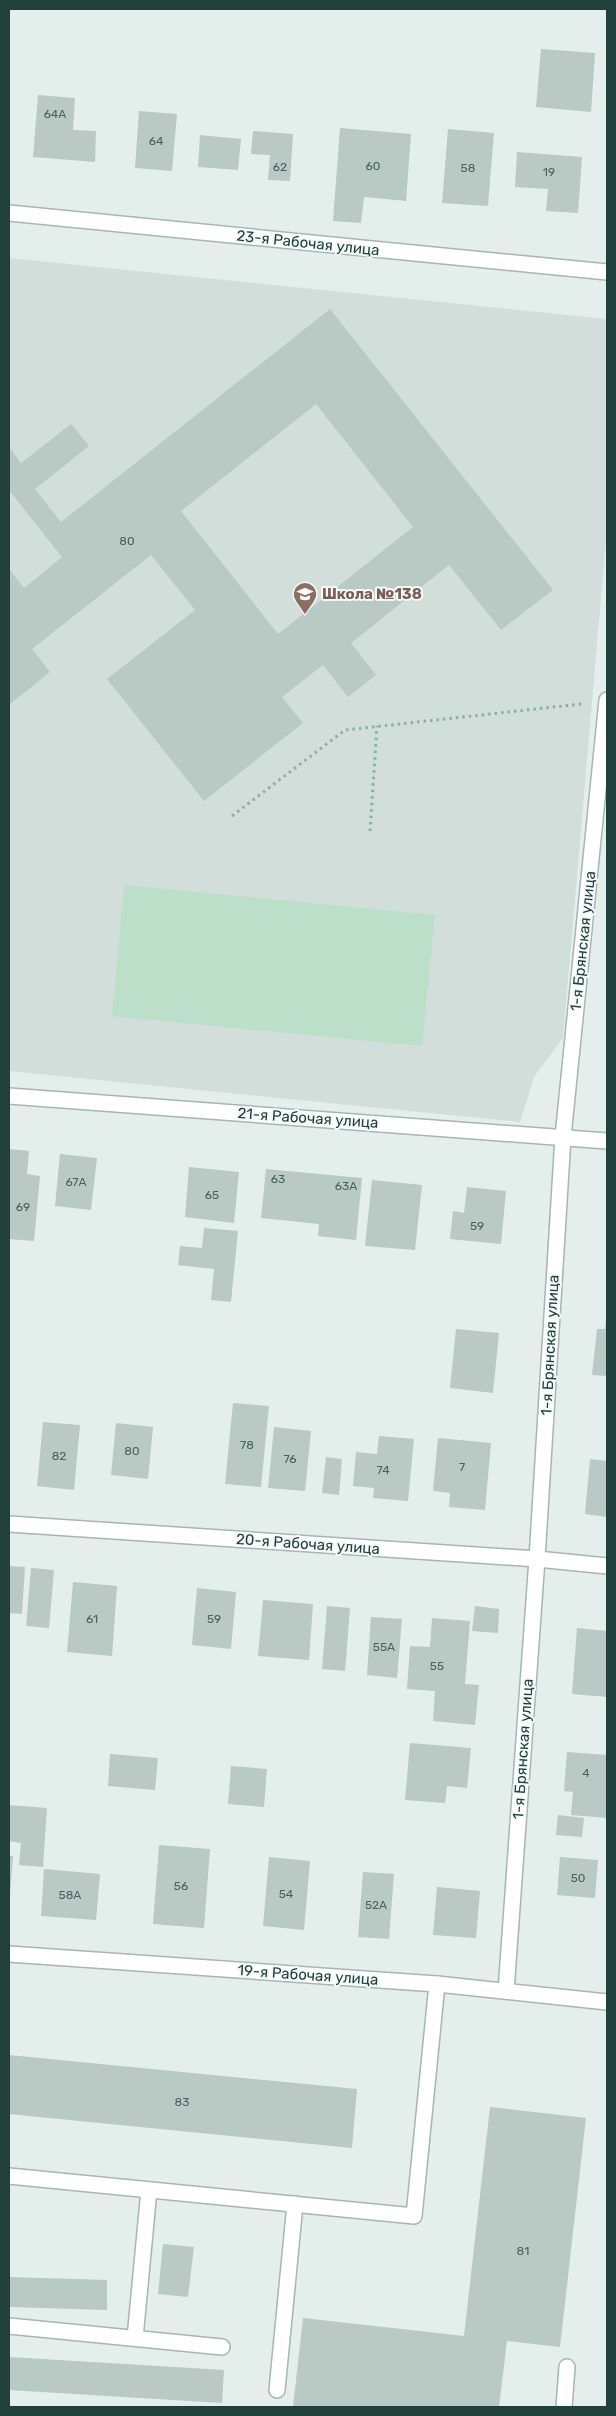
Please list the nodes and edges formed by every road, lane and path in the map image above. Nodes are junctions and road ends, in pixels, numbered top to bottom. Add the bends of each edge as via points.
1 (9, 214) edge
2 (607, 272) edge
3 (607, 700) edge
4 (607, 706) edge
5 (377, 726) junction
6 (232, 816) dead end
7 (370, 831) dead end
8 (9, 1096) edge
9 (563, 1137) junction
10 (607, 1141) edge
11 (9, 1524) edge
12 (537, 1559) junction
13 (607, 1566) edge
14 (9, 1954) edge
15 (437, 1984) junction
16 (506, 1991) junction
17 (607, 2002) edge
18 (9, 2176) edge
19 (149, 2190) junction
20 (295, 2204) junction
21 (9, 2326) edge
22 (135, 2338) junction
23 (222, 2347) dead end
24 (567, 2367) dead end
25 (277, 2390) dead end
26 (564, 2407) edge

1 - 2 street, 23-я Рабочая улица
3 - 4 street, 1-я Брянская улица
4 - 5 path via 593,702
4 - 9 street, 1-я Брянская улица
5 - 6 path via 345,730
5 - 7 path
8 - 9 street, 21-я Рабочая улица
9 - 10 street, 21-я Рабочая улица
9 - 12 street, 1-я Брянская улица
11 - 12 street, 20-я Рабочая улица
12 - 13 street, 20-я Рабочая улица
12 - 16 street, 1-я Брянская улица
14 - 15 street, 19-я Рабочая улица
15 - 16 street, 19-я Рабочая улица
15 - 20 street via 414,2216
16 - 17 street, 19-я Рабочая улица
18 - 19 street
19 - 20 street
19 - 22 street
20 - 25 street
21 - 22 street
22 - 23 street
24 - 26 street

